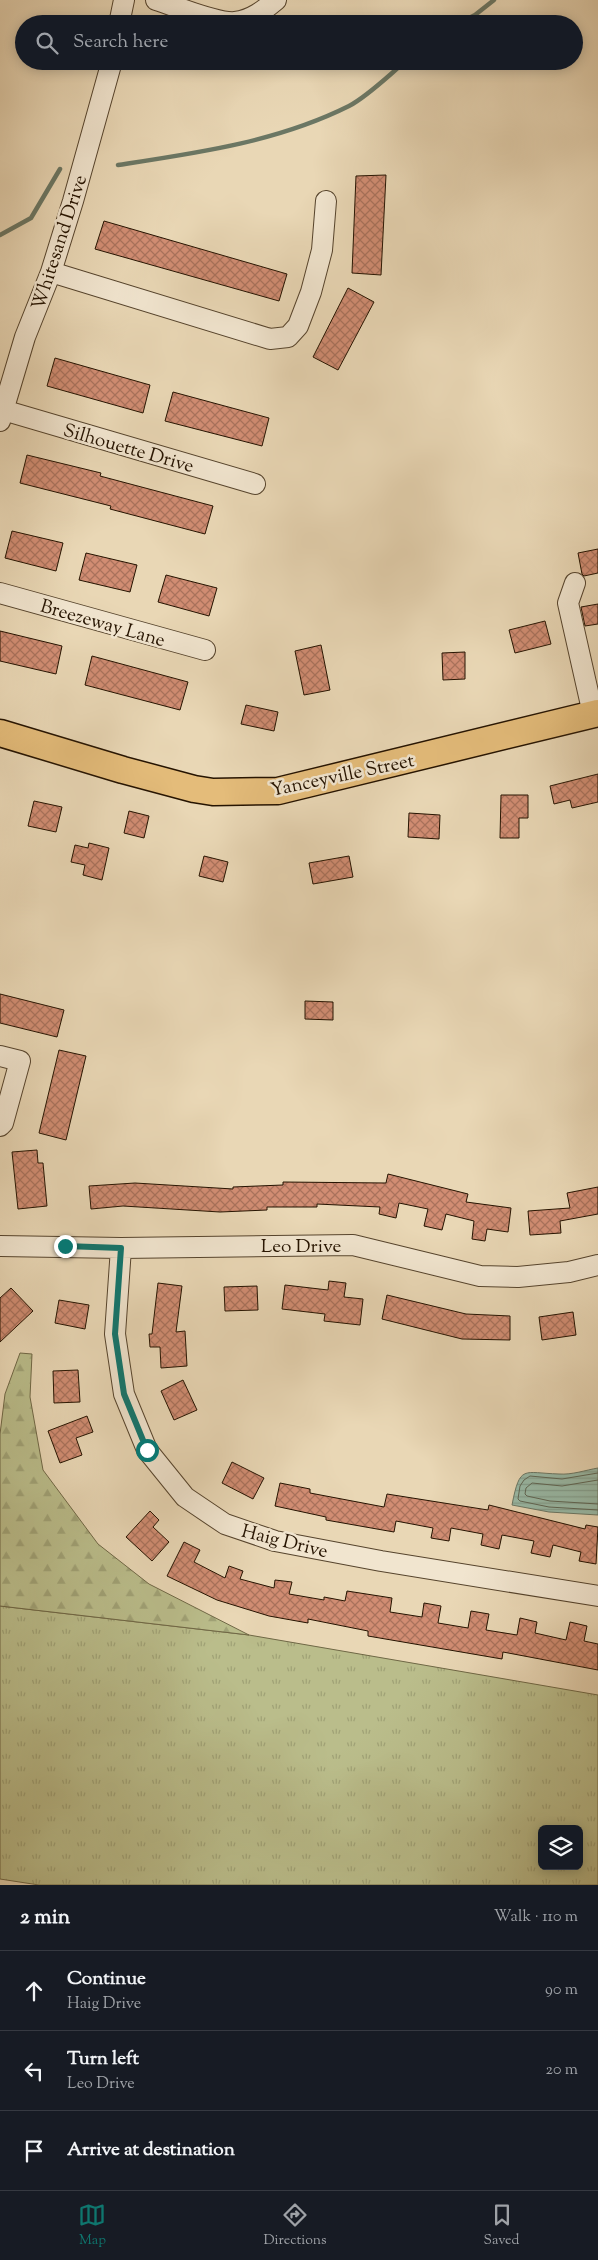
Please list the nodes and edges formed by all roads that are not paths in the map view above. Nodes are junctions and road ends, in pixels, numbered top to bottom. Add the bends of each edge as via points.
1 (124, 0) edge
2 (156, 0) edge
3 (276, 0) edge
4 (121, 15) edge
5 (204, 15) edge
6 (253, 15) edge
7 (109, 70) edge
8 (326, 201) dead end
9 (51, 272) junction
10 (2, 415) edge
11 (254, 484) dead end
12 (575, 583) dead end
13 (0, 593) edge
14 (206, 650) dead end
15 (595, 714) edge
16 (0, 733) edge
17 (0, 1056) edge
18 (0, 1126) edge
19 (0, 1246) edge
20 (121, 1248) junction
21 (598, 1265) edge
22 (598, 1596) edge

1 - 4 street
2 - 5 street
3 - 6 street
7 - 9 street, Whitesand Drive
8 - 9 street via 322,250 311,292 298,326 288,337 270,339
9 - 10 street, Whitesand Drive via 25,337
10 - 11 street, Silhouette Drive
12 - 15 street via 568,603
13 - 14 street, Breezeway Lane
15 - 16 main road, Yanceyville Street via 278,791 213,792 194,789
17 - 18 street via 20,1061
19 - 20 street, Leo Drive
20 - 21 street, Leo Drive via 352,1245 480,1276 518,1277 569,1272
20 - 22 street, Haig Drive via 115,1334 124,1394 147,1450 186,1497 226,1524 275,1541

